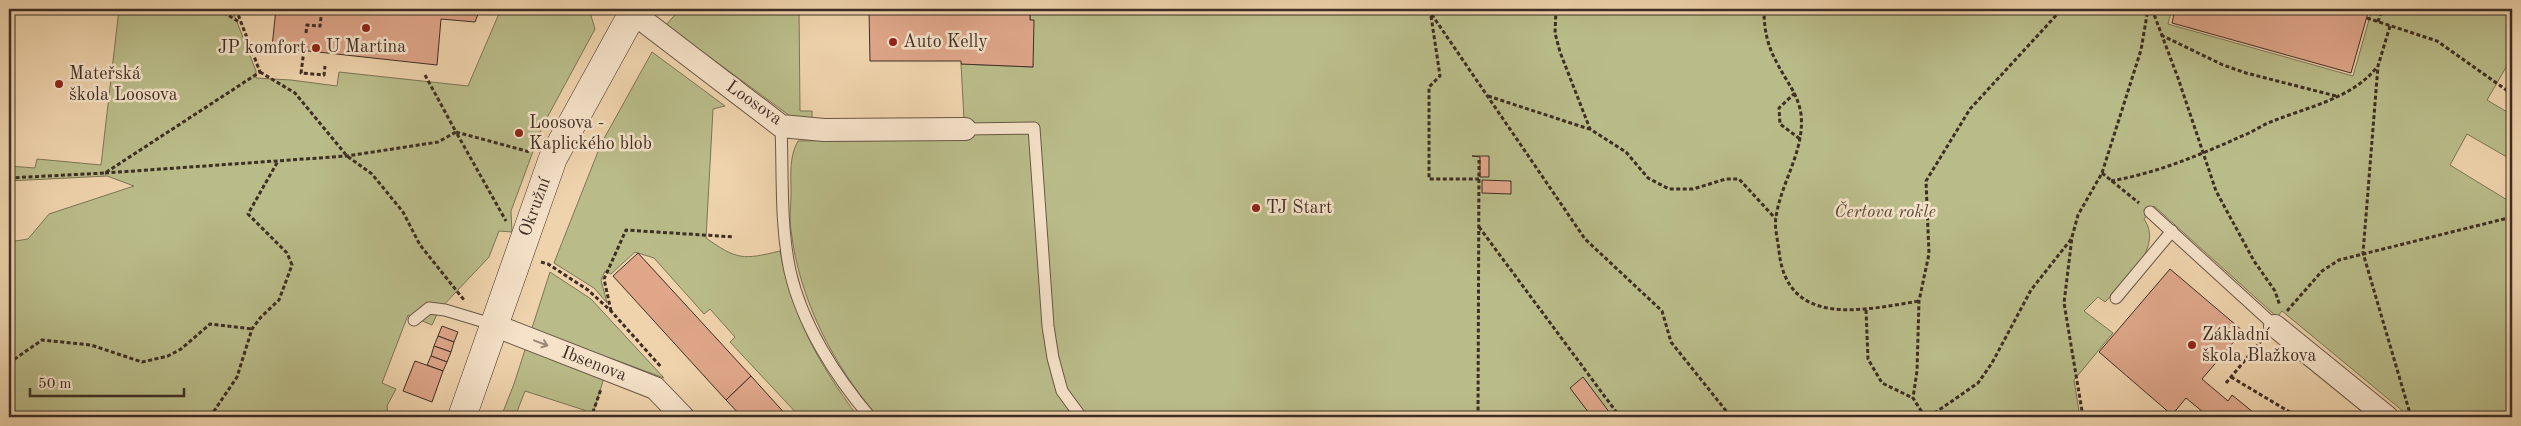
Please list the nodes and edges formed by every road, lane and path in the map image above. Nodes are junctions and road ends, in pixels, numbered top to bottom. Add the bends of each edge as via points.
1 (218, 9) edge
2 (236, 9) edge
3 (322, 9) edge
4 (1428, 9) edge
5 (1556, 9) edge
6 (1764, 9) edge
7 (2062, 9) edge
8 (2150, 9) edge
9 (2382, 9) edge
10 (632, 10) edge
11 (1430, 13) junction
12 (2367, 18) dead end
13 (2378, 22) junction
14 (241, 23) junction
15 (2390, 26) junction
16 (306, 33) dead end
17 (2161, 34) junction
18 (304, 50) dead end
19 (325, 66) dead end
20 (2378, 66) junction
21 (260, 72) junction
22 (425, 74) dead end
23 (1795, 92) junction
24 (2512, 94) edge
25 (1486, 96) junction
26 (2336, 96) junction
27 (781, 126) junction
28 (965, 129) joint
29 (1590, 129) junction
30 (456, 132) junction
31 (1800, 139) junction
32 (535, 153) dead end
33 (2202, 153) junction
34 (347, 156) junction
35 (1479, 160) dead end
36 (278, 161) junction
37 (105, 173) junction
38 (2102, 173) junction
39 (11, 178) edge
40 (1479, 179) junction
41 (2112, 181) junction
42 (2150, 212) joint
43 (2512, 216) edge
44 (1775, 218) junction
45 (508, 224) dead end
46 (1479, 227) junction
47 (2172, 231) junction
48 (734, 237) dead end
49 (2072, 237) junction
50 (9, 251) edge
51 (2363, 253) junction
52 (535, 260) dead end
53 (2116, 298) dead end
54 (1919, 301) junction
55 (1866, 310) junction
56 (611, 311) junction
57 (414, 320) dead end
58 (485, 322) junction
59 (2275, 326) joint
60 (252, 329) junction
61 (2255, 349) dead end
62 (9, 363) edge
63 (664, 369) dead end
64 (2231, 377) junction
65 (2226, 383) dead end
66 (603, 384) dead end
67 (1913, 398) junction
68 (210, 417) edge
69 (462, 417) edge
70 (598, 417) edge
71 (682, 417) edge
72 (870, 417) edge
73 (1081, 417) edge
74 (1478, 417) edge
75 (1620, 417) edge
76 (1731, 417) edge
77 (1925, 417) edge
78 (1929, 417) edge
79 (2083, 417) edge
80 (2298, 417) edge
81 (2387, 417) edge
82 (2411, 417) edge

1 - 14 path
2 - 14 path
3 - 16 path via 320,26 307,25
4 - 11 path
5 - 29 path via 1555,33 1560,52
6 - 23 path via 1764,31 1776,63
7 - 54 path via 1970,109 1926,181 1928,254
8 - 17 path
8 - 38 path via 2141,50
9 - 13 path
10 - 27 street, Loosova
10 - 58 street, Okružní via 553,158 518,255
11 - 25 path
11 - 40 path via 1440,76 1429,87 1429,179
12 - 13 path
13 - 15 path
14 - 21 path
15 - 20 path
15 - 24 path via 2437,41
17 - 26 path via 2238,70
17 - 33 path
18 - 19 path via 301,73 324,75
20 - 26 path via 2363,83
20 - 51 path
21 - 34 path via 295,93
21 - 37 path
22 - 30 path
23 - 31 path via 1800,114
23 - 31 path via 1779,108 1780,124
25 - 29 path
25 - 76 path via 1585,239 1662,311 1670,342
26 - 33 path via 2273,120
27 - 28 street, Loosova via 824,130
27 - 72 lane via 784,230 799,302 814,334
28 - 73 lane via 1034,128 1053,358 1062,391
29 - 44 path via 1626,152 1648,178 1669,189 1693,189 1726,179 1739,179
30 - 32 path
30 - 34 path via 438,142
30 - 45 path
31 - 44 path
33 - 41 path
33 - 51 path via 2216,191 2254,261 2275,291 2283,316 2322,271 2339,260
34 - 36 path
34 - 58 path via 372,174 403,212 420,245
35 - 40 path
36 - 37 path
36 - 60 path via 248,214 288,253 292,265 279,300
37 - 39 path
38 - 41 path
38 - 49 path via 2078,215
39 - 50 path
40 - 46 path
41 - 42 path
42 - 47 lane
43 - 51 path
44 - 55 path via 1780,265 1788,285 1801,299 1823,307
46 - 74 path
46 - 75 path
47 - 53 lane
47 - 59 lane
48 - 56 path via 626,230 604,279
49 - 78 path via 2031,290 1978,383
49 - 79 path via 2064,303
51 - 82 path
52 - 56 path via 548,264 588,290
54 - 55 path
54 - 67 path
55 - 67 path via 1868,359 1882,383
56 - 63 path
57 - 58 lane via 429,308
58 - 69 street, Okružní
58 -> 71 street, Ibsenova via 655,388
59 - 81 street
60 - 62 path via 210,324 168,356 142,362 91,345 42,340
60 - 68 path via 237,377
61 - 64 path
64 - 65 path
64 - 80 path
66 - 70 path via 593,412
67 - 77 path

